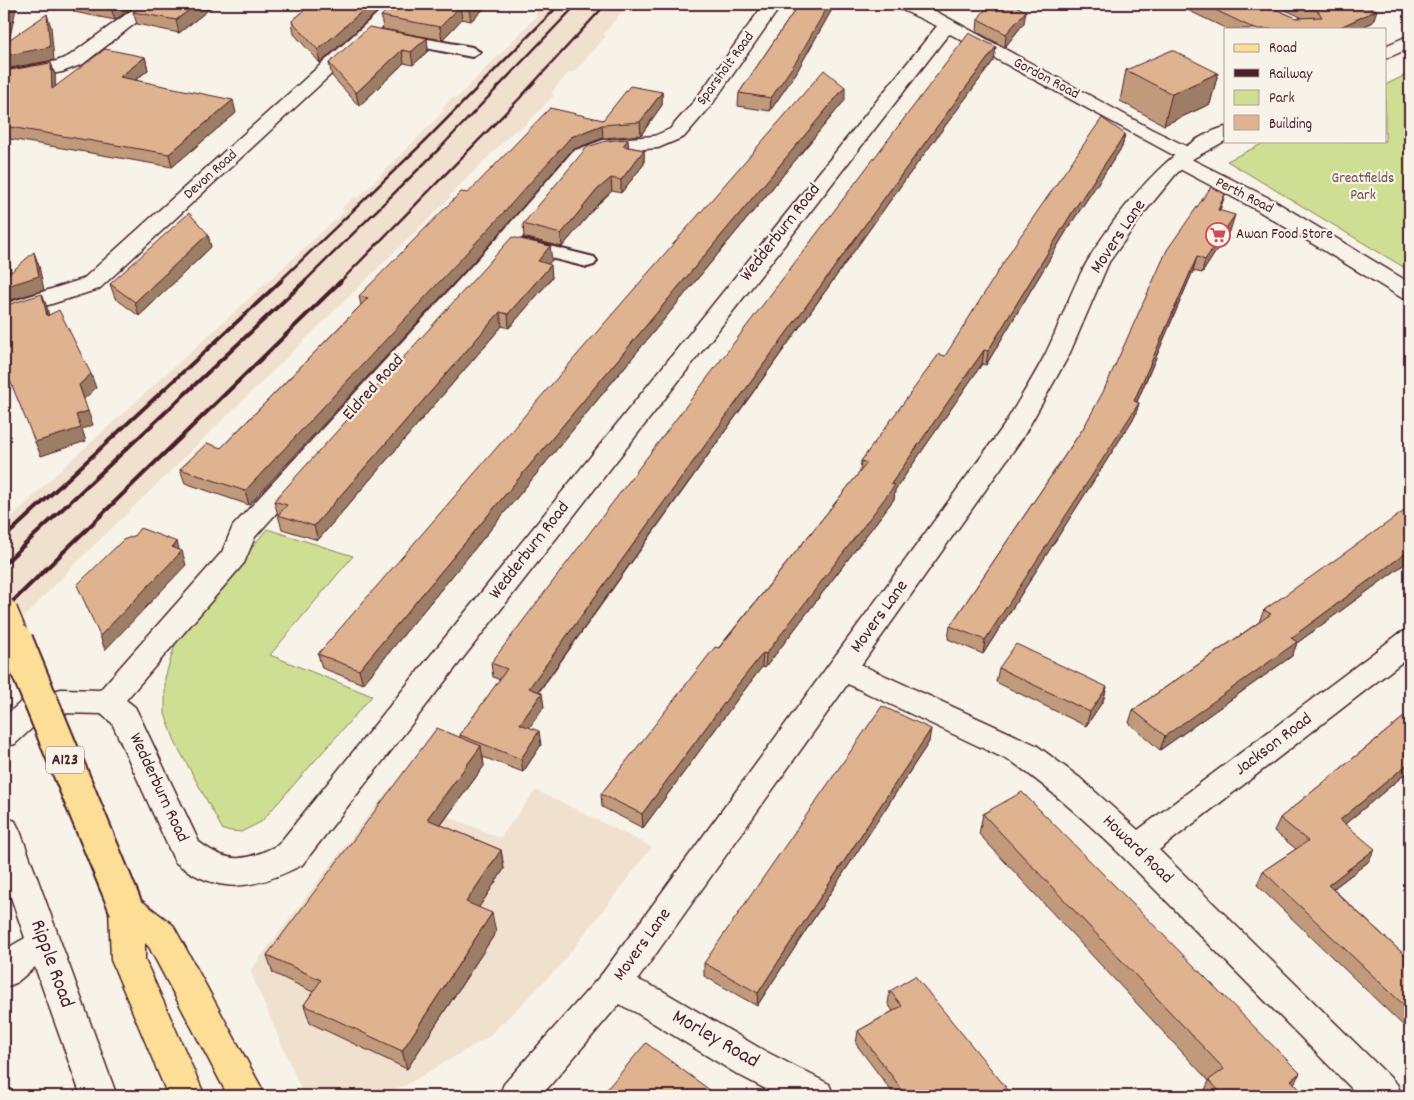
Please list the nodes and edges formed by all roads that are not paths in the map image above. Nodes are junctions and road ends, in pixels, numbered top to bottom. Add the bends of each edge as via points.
1 (151, 4) edge
2 (398, 4) edge
3 (773, 4) edge
4 (904, 4) edge
5 (950, 27) junction
6 (367, 32) junction
7 (1410, 41) edge
8 (472, 52) dead end
9 (1386, 53) edge
10 (4, 77) edge
11 (677, 133) joint
12 (1224, 133) edge
13 (1183, 158) junction
14 (507, 241) junction
15 (587, 261) dead end
16 (1410, 293) edge
17 (4, 312) edge
18 (4, 611) edge
19 (1410, 641) edge
20 (843, 669) junction
21 (107, 702) junction
22 (4, 735) edge
23 (4, 831) edge
24 (1137, 850) junction
25 (126, 908) junction
26 (44, 946) junction
27 (4, 972) edge
28 (614, 985) junction
29 (805, 1094) edge
30 (98, 1096) edge
31 (186, 1096) edge
32 (248, 1096) edge
33 (517, 1096) edge
34 (1384, 1096) edge

1 - 10 street via 76,60 62,66
2 - 6 street, Devon Road
3 - 11 street, Sparsholt Road via 703,103
4 - 5 street, Gordon Road
5 - 13 street, Gordon Road via 1144,132
5 - 21 street, Wedderburn Road via 933,40 290,855 262,869 223,873 201,864 188,852 124,715
6 - 8 lane
6 - 17 street, Devon Road via 91,284
7 - 9 street
11 - 14 street, Eldred Road via 658,142 603,146 580,155
12 - 13 street, Movers Lane
13 - 16 street, Perth Road
13 - 20 street, Movers Lane via 1136,208 1098,262 1058,355 1014,431
14 - 15 lane
14 - 21 street, Eldred Road via 243,533 234,556
18 - 25 main road, A123, bridge
19 - 24 street, Jackson Road
20 - 24 street, Howard Road via 1025,754 1058,778
20 - 28 street, Movers Lane
21 - 22 street via 61,701 34,708
23 - 26 street, Ripple Road
24 - 34 street, Howard Road
25 - 31 main road, A123 via 128,960
25 - 32 main road, A123 via 161,936
26 - 27 street via 21,957
26 - 30 street, Ripple Road
28 - 29 street, Morley Road via 648,1001
28 - 33 street, Movers Lane

